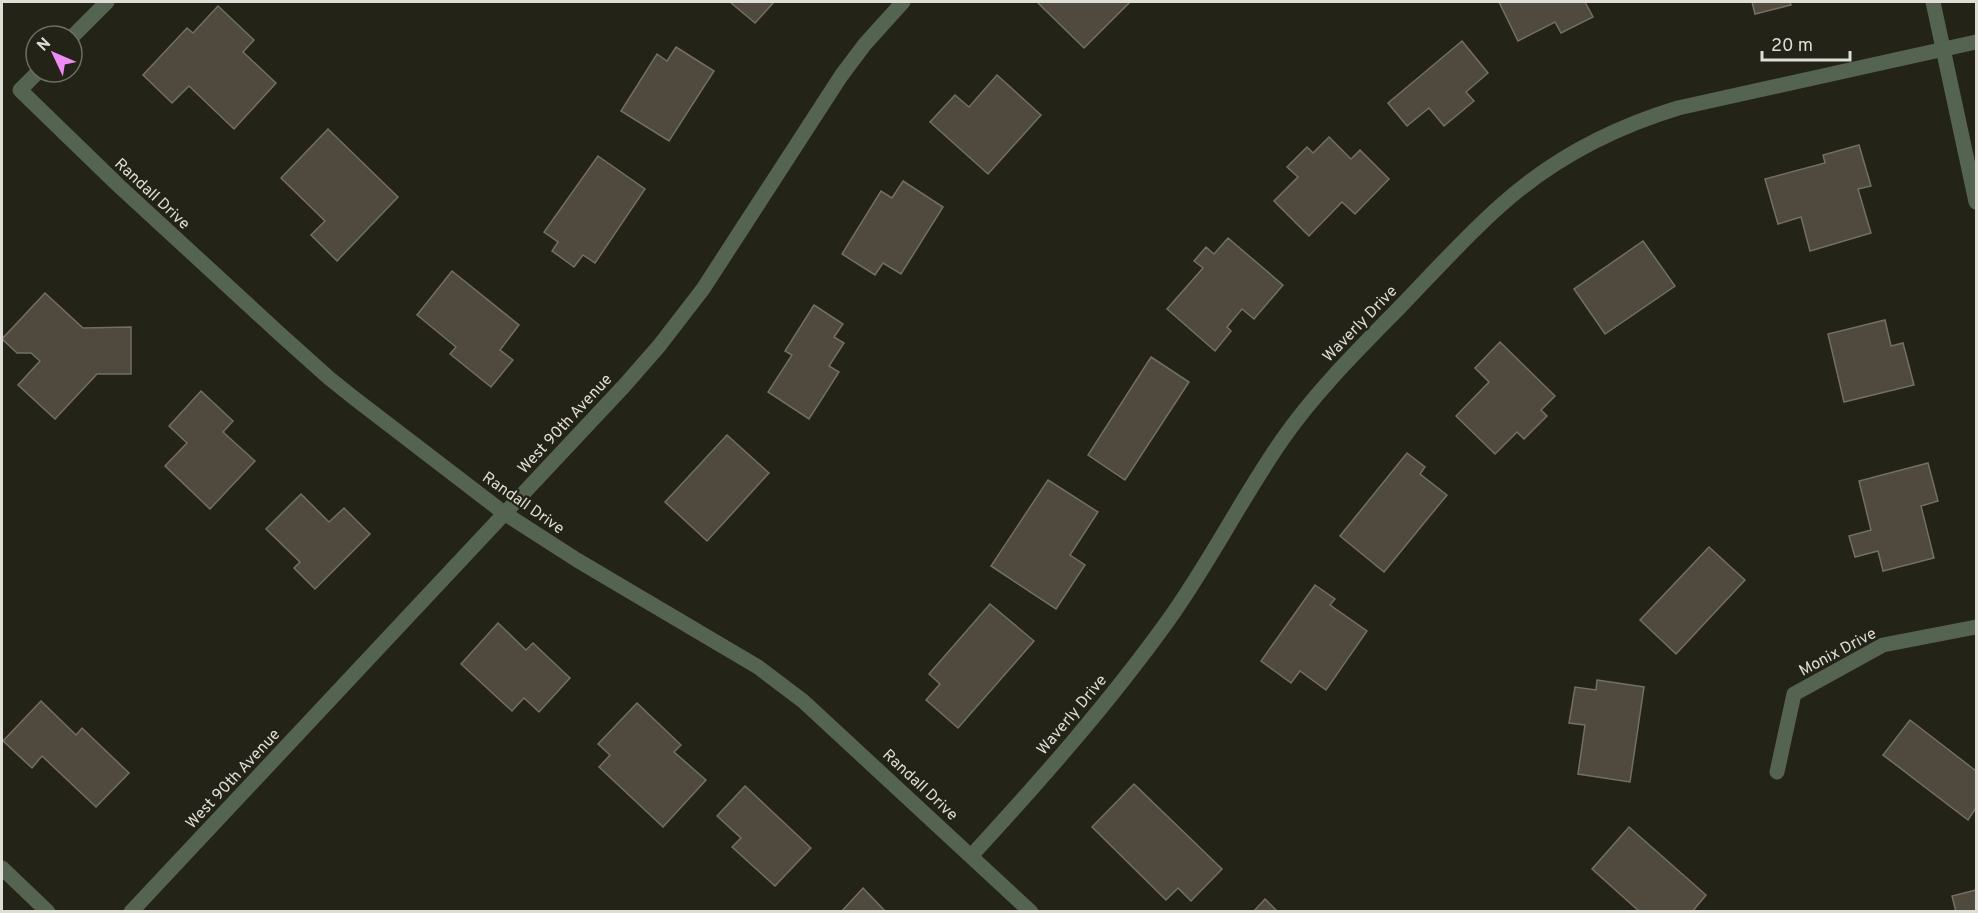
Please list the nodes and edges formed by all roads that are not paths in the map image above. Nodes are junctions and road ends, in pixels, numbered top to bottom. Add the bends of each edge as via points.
1 (107, 2) edge
2 (903, 2) edge
3 (1933, 2) edge
4 (84, 25) edge
5 (1977, 42) edge
6 (1943, 49) junction
7 (26, 84) edge
8 (1977, 202) edge
9 (504, 513) junction
10 (1977, 627) edge
11 (1777, 772) dead end
12 (972, 855) junction
13 (2, 868) edge
14 (48, 912) edge
15 (131, 912) edge
16 (1031, 912) edge

1 - 4 street
2 - 9 street, West 90th Avenue via 841,76 727,255 659,346
3 - 6 street
5 - 6 street, Waverly Drive
6 - 8 street
6 - 12 street, Waverly Drive via 1649,117 1565,157 1500,205 1303,411 1166,624 1111,695
7 - 9 street, Randall Drive via 20,90 329,378
9 - 12 street, Randall Drive via 781,683
9 - 15 street, West 90th Avenue
10 - 11 street, Monix Drive via 1883,645 1794,694
12 - 16 street, Randall Drive
13 - 14 street

